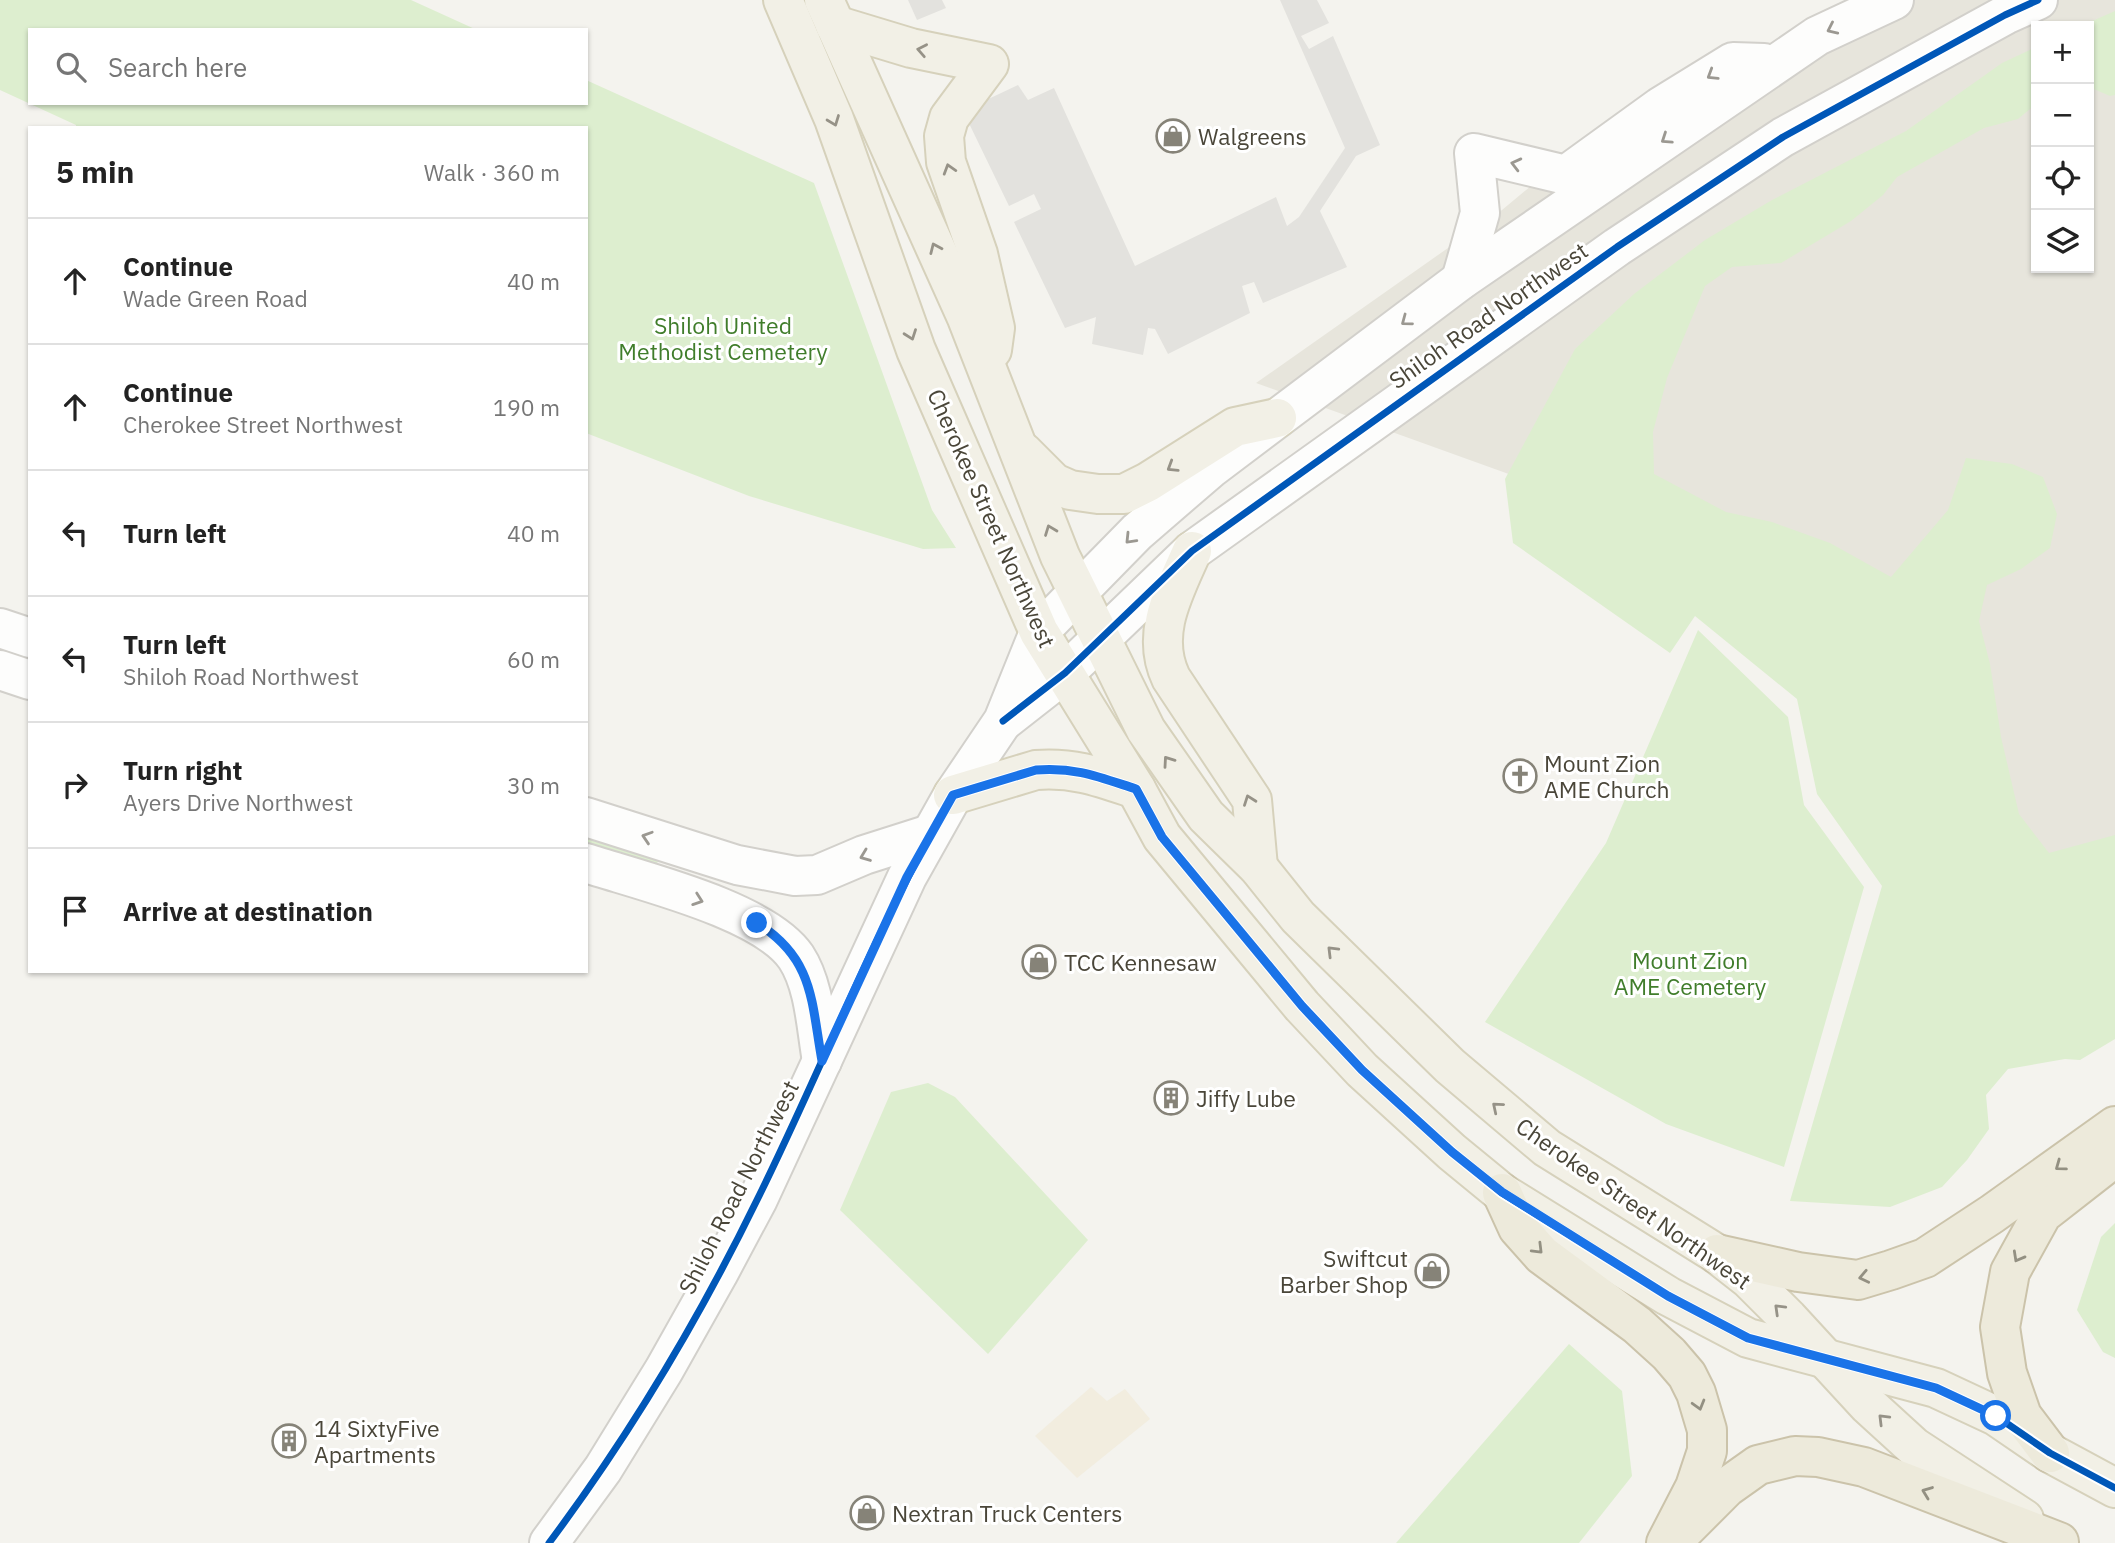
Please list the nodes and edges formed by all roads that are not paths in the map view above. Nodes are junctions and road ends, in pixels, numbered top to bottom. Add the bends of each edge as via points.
1 (773, 0) edge
2 (783, 0) edge
3 (1894, 0) edge
4 (2038, 0) edge
5 (829, 8) edge
6 (808, 58) junction
7 (1776, 63) junction
8 (1461, 280) junction
9 (989, 377) junction
10 (1277, 418) junction
11 (1018, 446) junction
12 (1192, 551) junction
13 (1078, 593) junction
14 (0, 628) edge
15 (1039, 632) junction
16 (28, 637) edge
17 (1100, 639) junction
18 (0, 670) edge
19 (1065, 673) junction
20 (28, 679) edge
21 (1003, 721) junction
22 (1136, 789) junction
23 (953, 795) junction
24 (588, 818) edge
25 (930, 834) junction
26 (588, 864) edge
27 (1258, 867) junction
28 (822, 1061) junction
29 (2115, 1126) edge
30 (2115, 1157) edge
31 (1502, 1192) junction
32 (1717, 1254) junction
33 (1826, 1359) junction
34 (2050, 1453) junction
35 (2108, 1484) edge
36 (549, 1543) edge
37 (1668, 1543) edge
38 (2060, 1543) edge

1 - 6 main road
2 - 6 main road, Cherokee Street Northwest
3 -> 7 street, Shiloh Road Northwest via 1817,36
4 - 12 street, Shiloh Road Northwest via 1772,145 1606,255
9 -> 5 main road, Cherokee Street Northwest
9 -> 5 main road via 995,328 978,254 946,162 944,136 949,118 989,64 911,48
6 -> 15 main road, Cherokee Street Northwest via 916,350
7 -> 8 street, Shiloh Road Northwest
7 -> 8 street via 1733,62 1660,107 1566,175 1474,153 1480,213
8 -> 10 street, Shiloh Road Northwest
9 - 11 main road, Cherokee Street Northwest
10 -> 11 main road via 1235,427 1124,494 1087,494 1054,483
10 -> 13 street, Shiloh Road Northwest via 1137,532
13 -> 11 main road, Cherokee Street Northwest
12 - 17 street, Shiloh Road Northwest
27 -> 12 main road via 1252,800 1164,663 1168,607
13 - 15 street, Shiloh Road Northwest
13 - 17 main road, Cherokee Street Northwest
14 - 16 street
15 - 19 main road, Cherokee Street Northwest
15 - 21 street, Shiloh Road Northwest
17 - 19 street, Shiloh Road Northwest
27 -> 17 main road, Cherokee Street Northwest via 1206,816 1146,730
18 - 20 street
19 - 21 street, Shiloh Road Northwest
19 - 22 main road, Cherokee Street Northwest
21 - 23 street, Shiloh Road Northwest
22 - 23 main road via 1083,771 1050,769
22 - 31 main road, Cherokee Street Northwest via 1162,837 1302,1006 1362,1070
23 - 25 street, Shiloh Road Northwest
25 -> 24 street via 817,876 795,876 737,865
25 - 28 street, Shiloh Road Northwest via 888,914
26 -> 28 street via 731,911 778,937 805,976
32 -> 27 main road, Cherokee Street Northwest via 1558,1155 1500,1110 1395,1015 1298,917
28 - 36 street, Shiloh Road Northwest via 753,1208 684,1334 603,1469
29 -> 32 highway via 1925,1258 1880,1274 1858,1280 1829,1278
30 -> 34 highway via 2042,1214 2010,1272 2000,1327 2007,1373 2022,1416
31 - 33 main road, Cherokee Street Northwest via 1668,1296 1748,1338
31 -> 37 highway via 1518,1228 1542,1255 1637,1325 1669,1354 1696,1393 1707,1430 1707,1451
33 -> 32 main road, Cherokee Street Northwest via 1749,1279
33 - 34 main road via 1936,1388 1996,1416
38 -> 33 main road via 1914,1447
34 - 35 main road
38 -> 37 highway via 1864,1467 1795,1456 1758,1465 1727,1487

